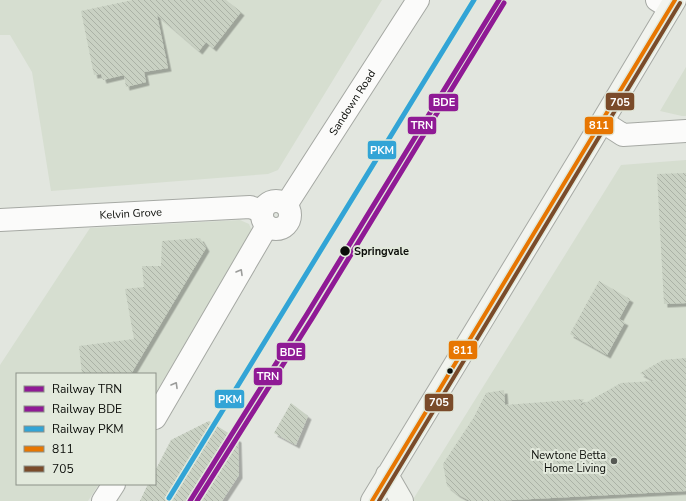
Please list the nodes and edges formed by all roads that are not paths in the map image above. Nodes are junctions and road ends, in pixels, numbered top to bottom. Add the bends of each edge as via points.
1 (418, 0) edge
2 (668, 3) edge
3 (603, 122) junction
4 (686, 132) edge
5 (264, 219) junction
6 (0, 220) edge
7 (156, 416) edge
8 (388, 475) junction
9 (113, 485) edge
10 (104, 501) edge
11 (372, 501) edge
12 (402, 501) edge

1 - 5 street, Sandown Road via 286,205 272,200 264,206
2 - 3 main road
3 - 4 street via 623,135
3 - 8 main road
5 - 6 street, Kelvin Grove via 250,207
7 -> 5 street
8 - 11 main road
8 - 12 main road
9 - 10 street

